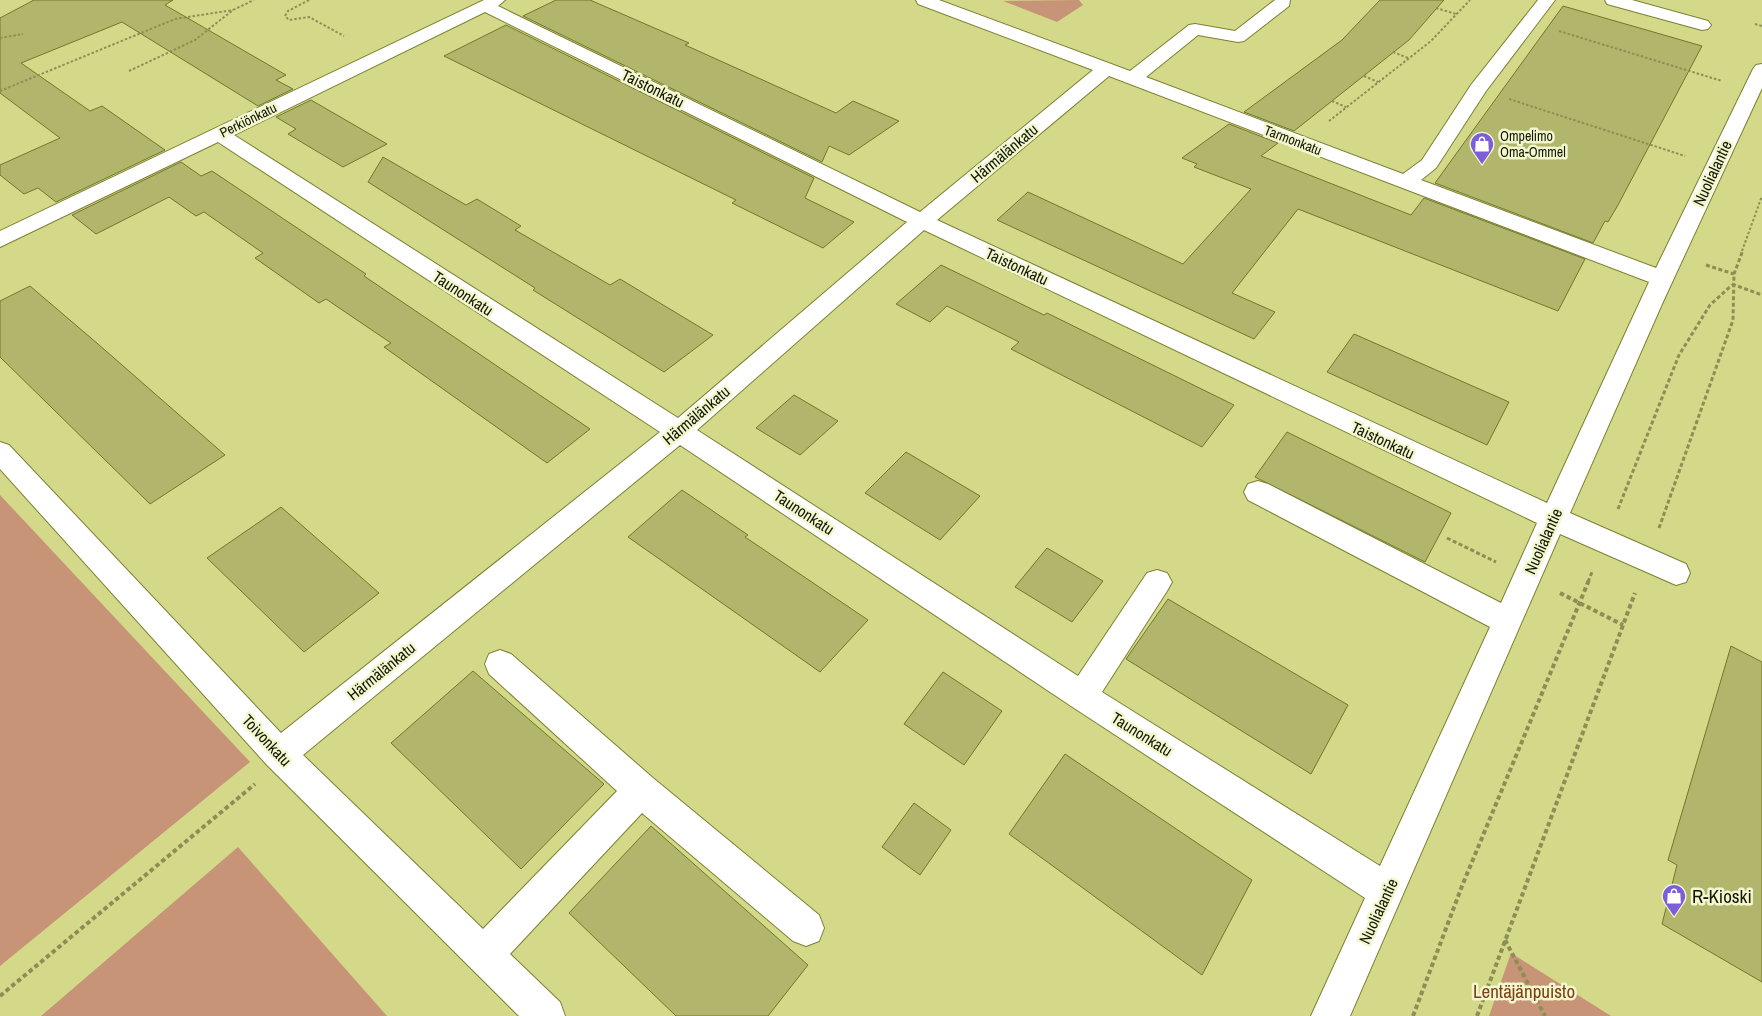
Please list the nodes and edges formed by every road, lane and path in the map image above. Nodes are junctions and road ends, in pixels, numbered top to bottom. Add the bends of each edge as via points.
1 (254, 0) edge
2 (308, 0) edge
3 (924, 0) edge
4 (1470, 0) edge
5 (1547, 0) edge
6 (1613, 0) edge
7 (1282, 2) dead end
8 (491, 3) edge
9 (1436, 8) dead end
10 (233, 10) junction
11 (1456, 14) junction
12 (1529, 22) junction
13 (1755, 24) dead end
14 (1702, 25) dead end
15 (1762, 26) edge
16 (23, 34) dead end
17 (344, 36) dead end
18 (0, 38) edge
19 (1393, 52) dead end
20 (1409, 58) junction
21 (1106, 69) junction
22 (1762, 69) edge
23 (129, 71) dead end
24 (1364, 76) dead end
25 (1132, 79) junction
26 (1379, 82) junction
27 (1725, 82) dead end
28 (1478, 89) junction
29 (0, 91) edge
30 (1332, 101) dead end
31 (1346, 107) junction
32 (219, 134) junction
33 (1301, 143) junction
34 (1685, 156) dead end
35 (1404, 182) junction
36 (1762, 196) edge
37 (922, 221) junction
38 (0, 240) edge
39 (1663, 279) junction
40 (1732, 284) junction
41 (1762, 295) edge
42 (679, 431) junction
43 (0, 452) edge
44 (1258, 492) dead end
45 (1553, 519) junction
46 (1605, 542) junction
47 (1648, 560) junction
48 (1676, 573) dead end
49 (1156, 582) dead end
50 (1507, 620) junction
51 (500, 664) dead end
52 (1082, 696) junction
53 (279, 754) junction
54 (641, 790) junction
55 (1387, 892) junction
56 (806, 928) dead end
57 (1505, 940) junction
58 (484, 955) junction
59 (0, 996) edge
60 (546, 1016) edge
61 (1330, 1016) edge
62 (1413, 1016) edge
63 (1477, 1016) edge
64 (1545, 1016) edge

1 - 10 path
2 - 17 path via 288,11 285,16 288,20 309,17
3 - 21 street, Tarmonkatu
4 - 11 path
5 - 12 street
6 - 14 street
7 - 25 street via 1238,37 1195,29
8 - 32 street, Perkiönkatu
8 - 37 street, Taistonkatu
9 - 11 path
10 - 23 path via 195,40
10 - 29 path via 175,20
11 - 20 path via 1431,41
12 - 27 path
12 - 28 street
13 - 15 path
16 - 18 path
19 - 20 path
20 - 26 path
21 - 25 street, Tarmonkatu
21 - 37 street, Härmälänkatu
22 - 39 street, Nuolialantie
24 - 26 path
25 - 33 street, Tarmonkatu
26 - 31 path
28 - 34 path
28 - 35 street via 1429,164
30 - 31 path
31 - 33 path
32 - 38 street, Perkiönkatu
32 - 42 street, Taunonkatu
33 - 35 street, Tarmonkatu
35 - 39 street, Tarmonkatu
36 - 40 path
37 - 42 street, Härmälänkatu
37 - 45 street, Taistonkatu
39 - 45 street, Nuolialantie
40 - 41 path
40 - 46 path via 1710,305 1679,355
40 - 47 path via 1733,320
42 - 52 street, Taunonkatu
42 - 53 street, Härmälänkatu
43 - 53 street, Toivonkatu
44 - 50 street
45 - 46 street, Taistonkatu
45 - 50 street, Nuolialantie
46 - 47 street, Taistonkatu
46 - 62 path via 1462,886
47 - 48 street, Taistonkatu
47 - 57 path
49 - 52 street
50 - 55 street, Nuolialantie
51 - 54 street
52 - 55 street, Taunonkatu
53 - 58 street, Toivonkatu
53 - 59 path via 253,786
54 - 56 street
54 - 58 street
55 - 61 street, Nuolialantie
57 - 63 path
57 - 64 path
58 - 60 street, Toivonkatu

